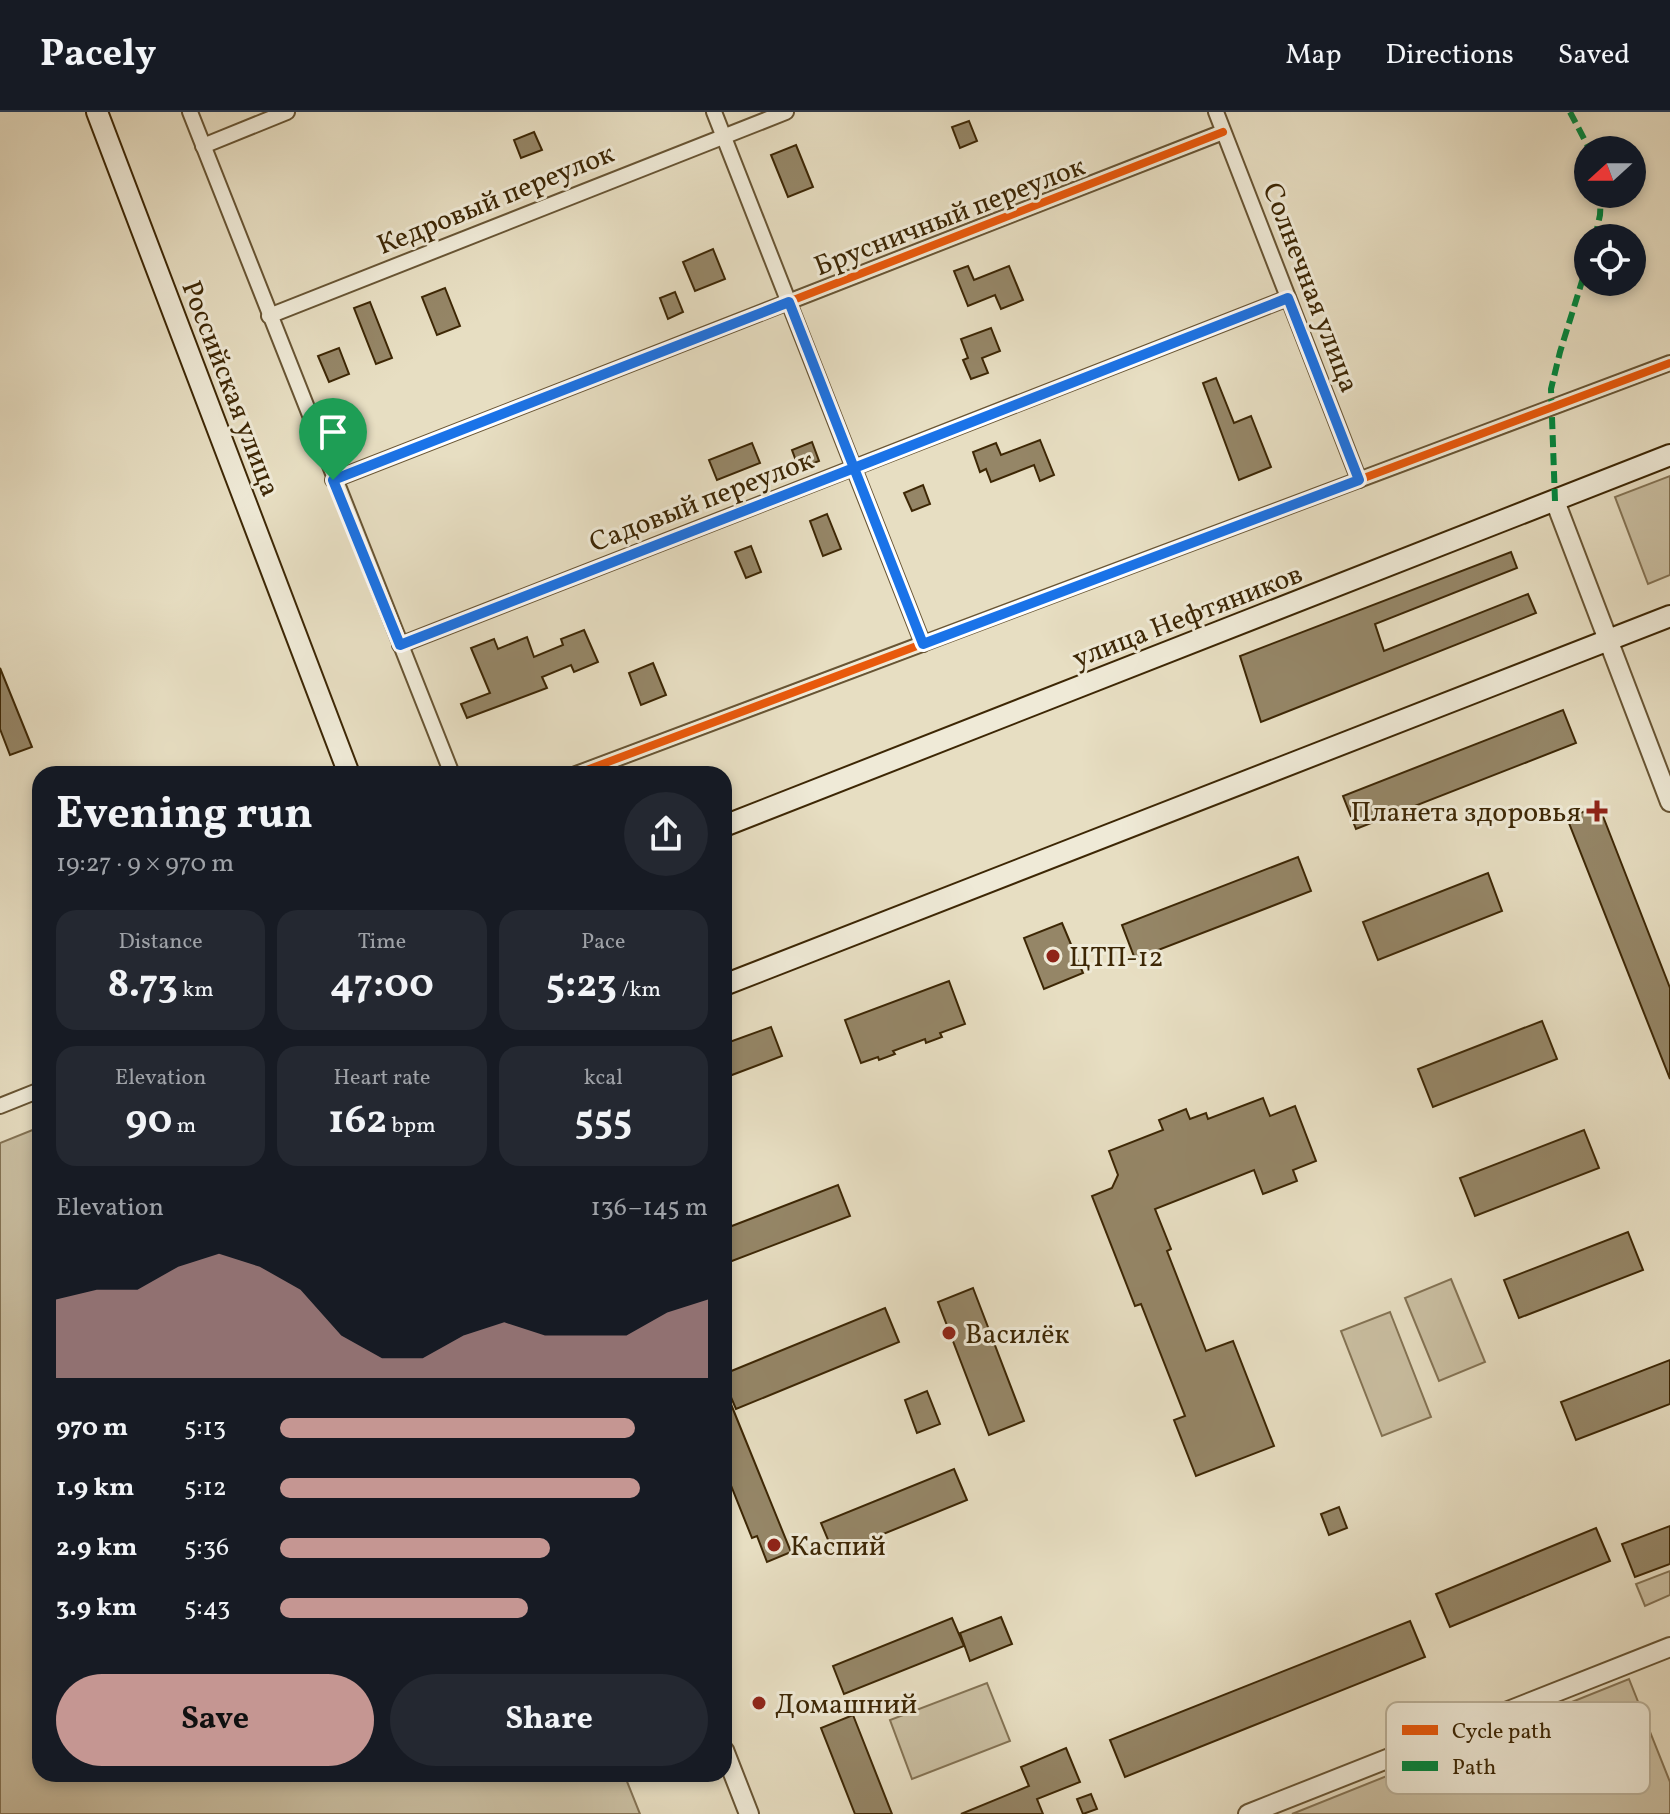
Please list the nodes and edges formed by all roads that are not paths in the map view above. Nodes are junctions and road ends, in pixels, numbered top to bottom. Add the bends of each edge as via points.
1 (97, 112) edge
2 (190, 112) edge
3 (287, 112) edge
4 (714, 112) edge
5 (786, 112) edge
6 (1216, 112) edge
7 (1223, 132) junction
8 (723, 136) junction
9 (203, 146) junction
10 (1288, 298) junction
11 (789, 302) junction
12 (269, 316) junction
13 (1670, 363) edge
14 (1670, 455) edge
15 (854, 468) junction
16 (333, 480) junction
17 (1359, 480) junction
18 (1555, 501) junction
19 (1670, 616) edge
20 (1608, 641) junction
21 (923, 644) junction
22 (400, 645) junction
23 (346, 766) edge
24 (449, 766) edge
25 (597, 766) edge
26 (1670, 802) edge
27 (732, 823) edge
28 (732, 982) edge
29 (32, 1093) edge
30 (0, 1106) edge
31 (1670, 1647) edge
32 (1531, 1702) edge
33 (1386, 1759) edge
34 (732, 1770) edge
35 (749, 1814) edge
36 (1248, 1814) edge

1 - 23 main road, Российская улица
2 - 9 street
3 - 9 street
4 - 8 street
5 - 8 street, Кедровый переулок
6 - 7 street, Солнечная улица
7 - 10 street, Солнечная улица
7 - 11 street, Брусничный переулок
8 - 11 street
8 - 12 street, Кедровый переулок
9 - 12 street
10 - 15 street, Садовый переулок
10 - 17 street, Солнечная улица
11 - 15 street
11 - 16 street, Брусничный переулок
12 - 16 street
13 - 17 street
14 - 18 main road, улица Нефтяников
15 - 21 street
15 - 22 street, Садовый переулок
16 - 22 street
17 - 21 street
18 - 20 street
18 - 27 main road, улица Нефтяников
19 - 20 main road
20 - 26 street
20 - 28 main road
21 - 25 street
22 - 24 street
29 - 30 street
31 - 32 street
33 - 36 street
34 - 35 street

